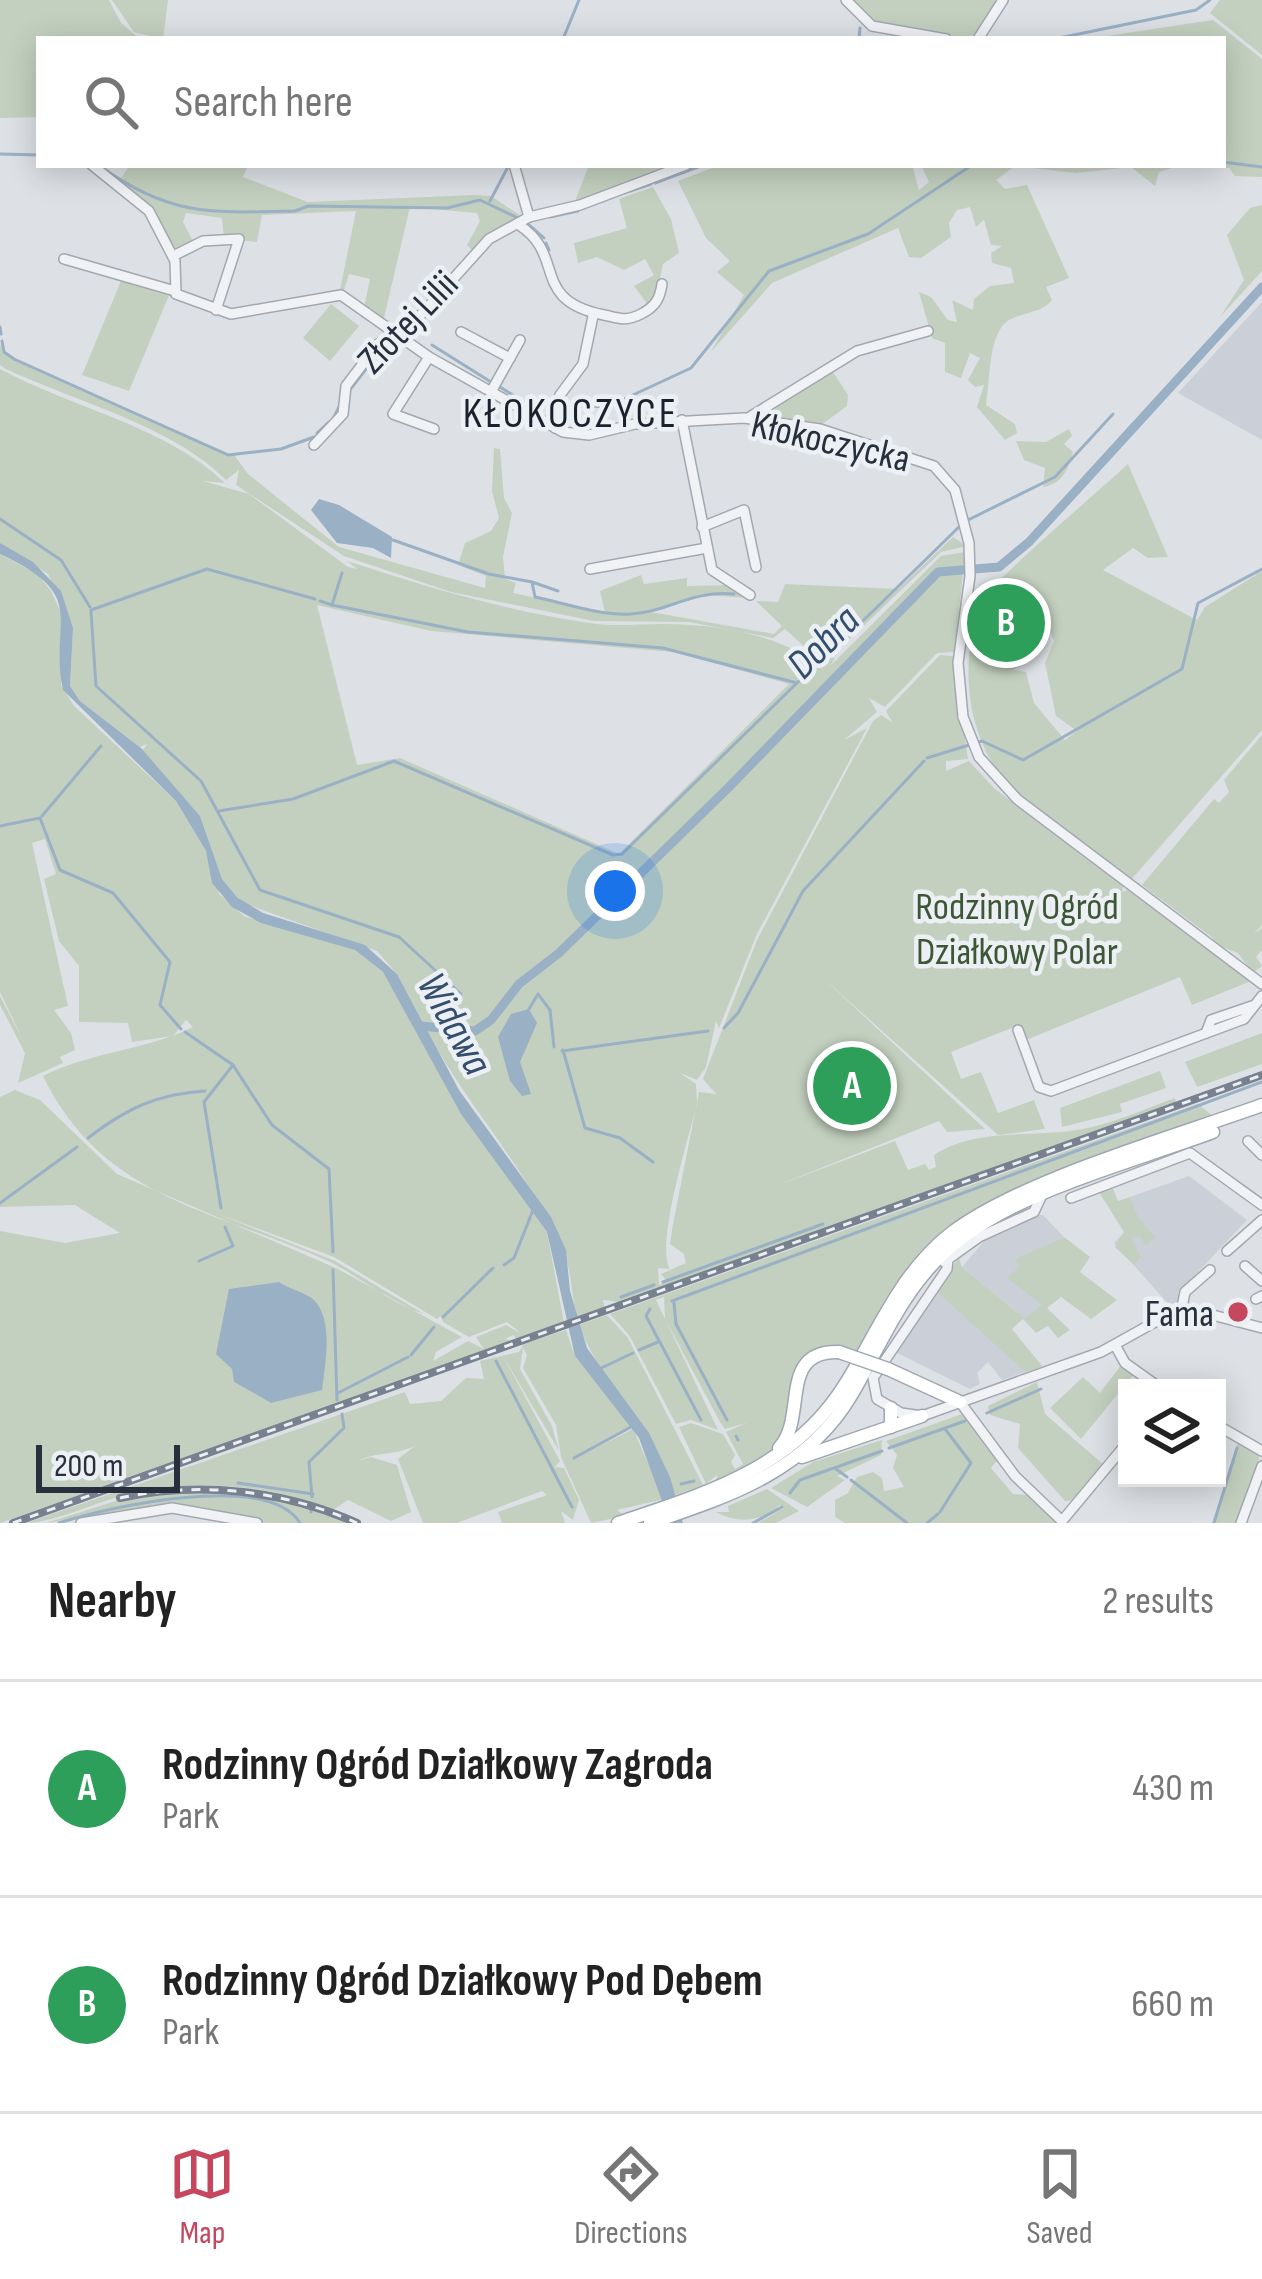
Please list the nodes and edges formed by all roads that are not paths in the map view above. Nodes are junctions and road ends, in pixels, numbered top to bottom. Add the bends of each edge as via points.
1 (845, 0) edge
2 (1003, 0) edge
3 (917, 36) edge
4 (980, 36) edge
5 (96, 168) edge
6 (515, 168) dead end
7 (678, 168) edge
8 (529, 217) junction
9 (519, 225) junction
10 (172, 256) junction
11 (64, 259) dead end
12 (662, 284) dead end
13 (175, 292) junction
14 (216, 310) junction
15 (593, 316) junction
16 (461, 332) dead end
17 (928, 332) dead end
18 (395, 334) junction
19 (520, 340) dead end
20 (429, 357) junction
21 (510, 358) junction
22 (492, 390) junction
23 (555, 409) junction
24 (539, 418) junction
25 (748, 418) junction
26 (682, 420) junction
27 (434, 428) dead end
28 (555, 428) junction
29 (314, 445) dead end
30 (702, 527) junction
31 (707, 548) junction
32 (756, 567) dead end
33 (590, 569) dead end
34 (750, 595) dead end
35 (1262, 984) edge
36 (1262, 995) edge
37 (1018, 1030) dead end
38 (1262, 1109) edge
39 (1248, 1141) dead end
40 (1262, 1155) edge
41 (1041, 1197) junction
42 (1071, 1198) dead end
43 (1262, 1205) edge
44 (1262, 1220) edge
45 (1227, 1251) dead end
46 (948, 1259) junction
47 (1245, 1266) dead end
48 (1210, 1270) dead end
49 (921, 1276) junction
50 (1262, 1281) edge
51 (1182, 1307) junction
52 (1262, 1328) edge
53 (871, 1336) junction
54 (1115, 1345) junction
55 (1147, 1379) edge
56 (794, 1393) junction
57 (952, 1401) junction
58 (891, 1408) junction
59 (922, 1416) junction
60 (890, 1427) junction
61 (1226, 1431) edge
62 (1262, 1451) edge
63 (1118, 1454) edge
64 (795, 1459) junction
65 (1262, 1466) edge
66 (718, 1492) junction
67 (1063, 1521) edge
68 (251, 1522) edge
69 (622, 1522) edge
70 (82, 1523) edge
71 (650, 1523) edge
72 (1241, 1523) edge

1 - 3 street via 872,26
2 - 4 street
5 - 10 street via 142,201
6 - 8 street
7 - 8 street
8 - 9 street, Złotej Lilii
9 - 15 street via 541,243 556,291
9 - 18 street, Złotej Lilii via 477,248
10 - 13 street
10 - 14 street via 203,241 239,239
11 - 13 street, Kłokoczycka
12 - 15 street via 656,303 635,316
13 - 14 street, Kłokoczycka
14 - 18 street, Kłokoczycka via 236,314 338,294
15 - 23 street via 581,370
16 - 21 street
17 - 25 street via 857,351
18 - 20 street, Kłokoczycka
18 - 29 street, Złotej Lilii via 346,386 348,404
19 - 21 street
20 - 22 street, Kłokoczycka
20 - 27 street via 393,414
21 - 22 street
22 - 24 street, Kłokoczycka
23 - 24 street
23 - 28 street
24 - 28 street, Kłokoczycka
25 - 26 street, Kłokoczycka
25 - 35 street, Kłokoczycka via 820,430 934,466 958,499 970,561 958,654 973,744 1017,799
26 - 28 street, Kłokoczycka via 582,436
26 - 30 street
30 - 31 street
30 - 32 street via 744,510
31 - 33 street
31 - 34 street via 713,572
36 - 37 street via 1210,1020 1206,1033 1048,1091 1039,1087
38 - 41 main road
38 - 53 main road via 977,1216 918,1264
39 - 40 street
41 - 46 street via 1034,1212
41 - 49 main road via 972,1231
42 - 43 street via 1190,1153
44 - 45 street
46 - 49 street
46 - 58 street via 873,1378 875,1396
47 - 50 street
48 - 51 street via 1185,1292
49 - 64 main road via 840,1413
51 - 52 street
51 - 54 street
53 - 56 main road via 821,1407 803,1408
53 - 66 main road via 803,1436
54 - 55 street
54 - 57 street
56 - 57 main road, bridge via 808,1361 839,1352
56 - 66 main road via 785,1442
57 - 59 street
57 - 67 street
58 - 59 street
58 - 60 main road
59 - 60 main road
60 - 64 main road
61 - 62 street
63 - 67 street
64 - 66 main road
65 - 72 street
66 - 69 main road
66 - 71 main road
68 - 70 street via 172,1508

